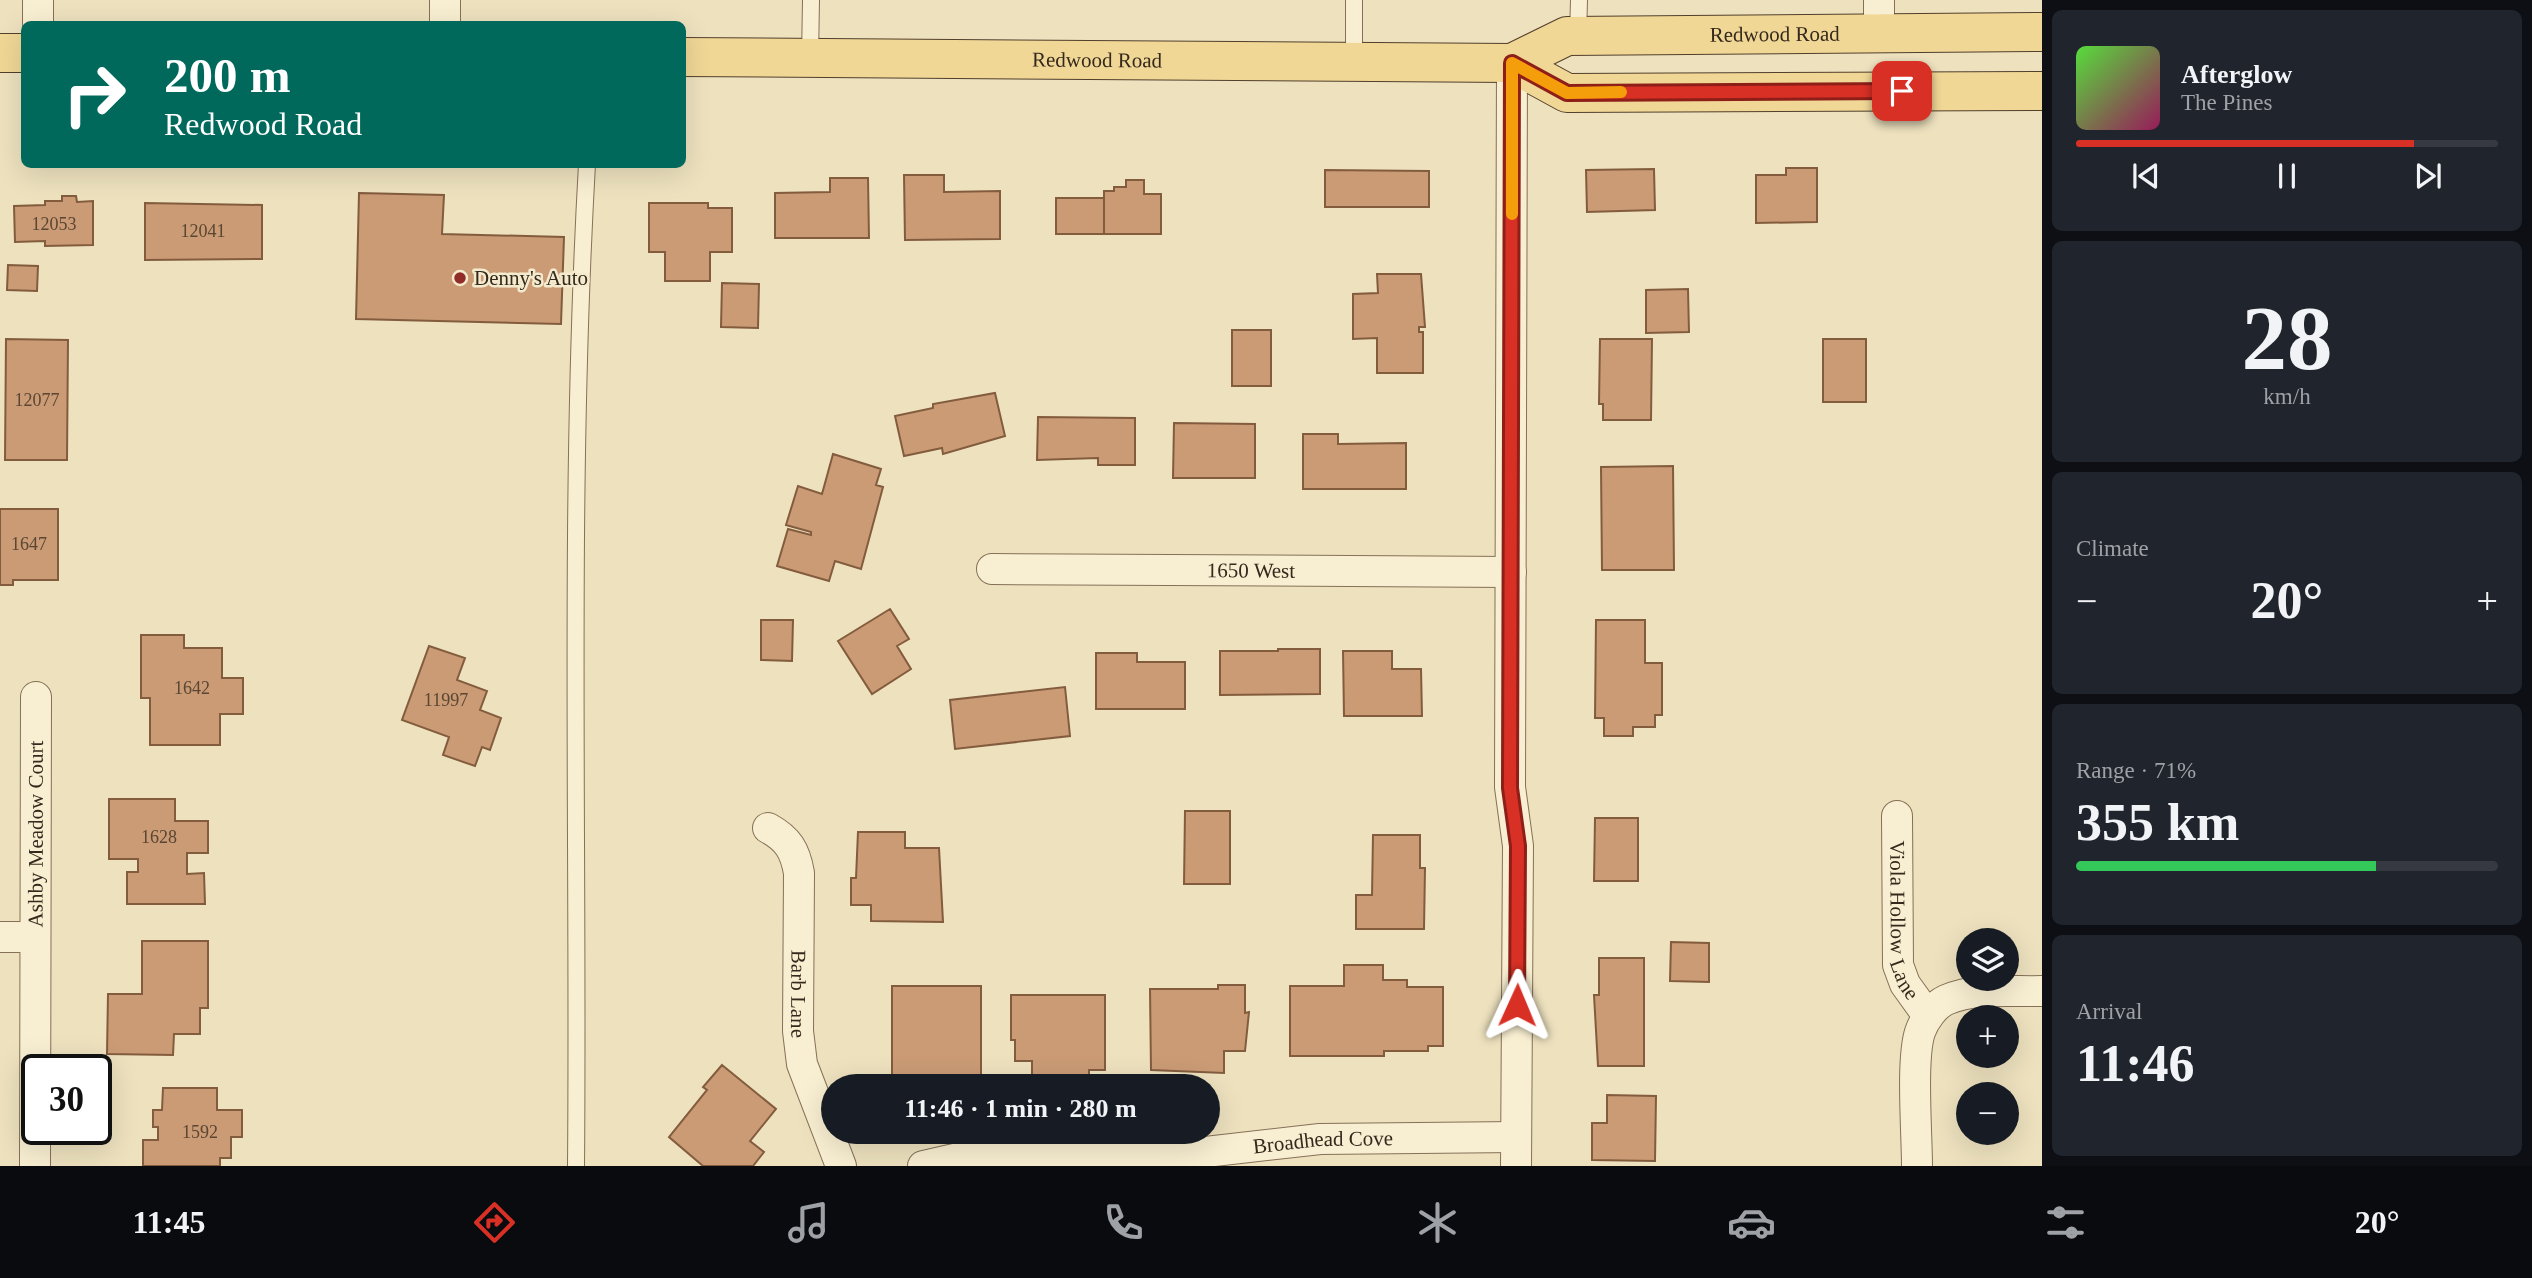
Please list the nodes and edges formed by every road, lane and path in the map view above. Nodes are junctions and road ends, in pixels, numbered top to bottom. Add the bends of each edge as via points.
1 (38, 0) edge
2 (445, 0) edge
3 (811, 0) edge
4 (1354, 0) edge
5 (1879, 17) edge
6 (1578, 18) edge
7 (38, 21) edge
8 (445, 21) edge
9 (2042, 32) edge
10 (0, 53) edge
11 (21, 53) edge
12 (686, 57) edge
13 (810, 58) junction
14 (1354, 61) junction
15 (1512, 63) junction
16 (2042, 91) edge
17 (587, 168) edge
18 (992, 569) dead end
19 (1511, 572) junction
20 (36, 697) dead end
21 (1897, 816) dead end
22 (768, 828) dead end
23 (0, 937) edge
24 (35, 937) junction
25 (2042, 991) edge
26 (1928, 1016) junction
27 (1516, 1152) edge
28 (35, 1166) edge
29 (576, 1166) edge
30 (841, 1166) edge
31 (923, 1166) edge
32 (1917, 1166) edge

1 - 7 street
2 - 8 street
3 - 13 lane
4 - 14 lane
5 - 6 main road, Redwood Road
5 - 9 main road, Redwood Road
6 - 15 main road, Redwood Road via 1567,36
10 - 11 main road
12 - 13 main road, Redwood Road
13 - 14 main road, Redwood Road
14 - 15 main road, Redwood Road
15 - 16 main road, Redwood Road via 1567,93
15 - 19 street
17 - 29 lane via 576,460
18 - 19 street, 1650 West
19 - 27 street via 1510,788 1518,846
20 - 24 street, Ashby Meadow Court
21 - 26 street, Viola Hollow Lane via 1898,964 1905,984
22 - 30 street, Barb Lane via 791,845 797,858 802,1064
23 - 24 street, Ashby Meadow Court
24 - 28 street
25 - 26 street via 1964,994 1944,1000
26 - 32 street via 1917,1053
27 - 31 street, Broadhead Cove via 1320,1139 1197,1153 980,1153

